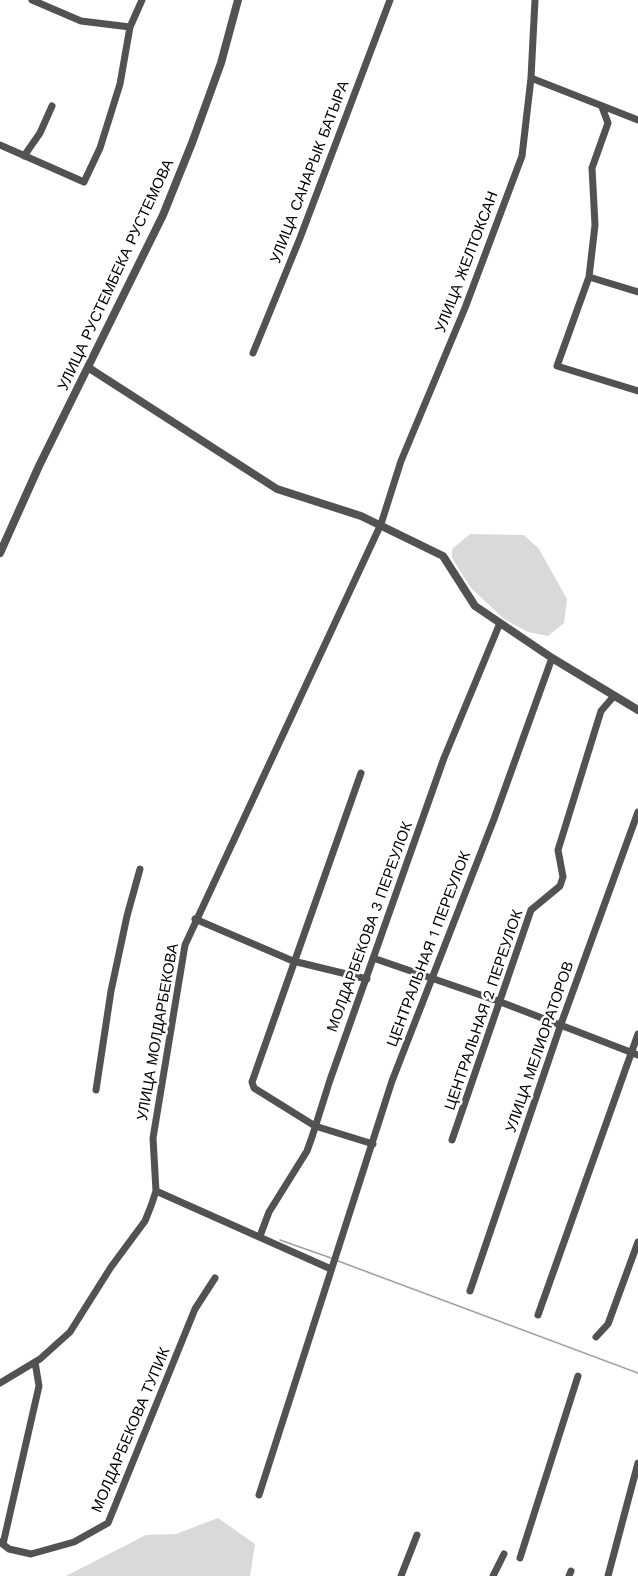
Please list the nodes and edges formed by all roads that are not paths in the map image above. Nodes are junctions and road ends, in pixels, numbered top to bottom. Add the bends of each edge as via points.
1 (32, 0) edge
2 (142, 0) edge
3 (238, 0) edge
4 (390, 0) edge
5 (535, 0) edge
6 (130, 27) junction
7 (531, 78) junction
8 (52, 106) dead end
9 (602, 107) junction
10 (638, 120) edge
11 (0, 144) edge
12 (24, 156) junction
13 (589, 277) junction
14 (638, 292) edge
15 (253, 353) dead end
16 (89, 368) junction
17 (638, 391) edge
18 (381, 524) junction
19 (0, 553) edge
20 (500, 623) junction
21 (552, 658) junction
22 (614, 696) junction
23 (638, 710) edge
24 (361, 773) dead end
25 (638, 812) edge
26 (140, 868) dead end
27 (195, 919) junction
28 (373, 958) junction
29 (292, 960) junction
30 (367, 979) junction
31 (434, 979) junction
32 (498, 1001) junction
33 (561, 1024) junction
34 (638, 1034) edge
35 (635, 1054) edge
36 (96, 1090) dead end
37 (315, 1126) junction
38 (452, 1140) dead end
39 (372, 1144) junction
40 (156, 1191) junction
41 (260, 1236) junction
42 (638, 1242) edge
43 (331, 1269) junction
44 (214, 1278) dead end
45 (470, 1291) dead end
46 (538, 1315) dead end
47 (596, 1337) dead end
48 (35, 1362) junction
49 (578, 1376) dead end
50 (0, 1383) edge
51 (638, 1463) edge
52 (260, 1495) dead end
53 (417, 1535) dead end
54 (1, 1543) edge
55 (504, 1554) dead end
56 (520, 1558) dead end
57 (401, 1576) edge
58 (493, 1576) edge
59 (608, 1576) edge

1 - 6 street via 81,21
2 - 6 street
3 - 16 street, УЛИЦА РУСТЕМБЕКА РУСТЕМОВА via 221,63 163,215
4 - 15 street, УЛИЦА САНАРЫК БАТЫРА
5 - 7 street, УЛИЦА ЖЕЛТОКСАН
6 - 12 street via 120,84 100,148 84,182
7 - 9 street
7 - 18 street, УЛИЦА ЖЕЛТОКСАН via 522,156 465,308 401,461
8 - 12 street
9 - 10 street
9 - 13 street via 608,123 592,168 595,225
11 - 12 street
13 - 14 street
13 - 17 street via 557,366
16 - 18 street via 277,489
16 - 19 street, УЛИЦА РУСТЕМБЕКА РУСТЕМОВА
18 - 20 street via 443,556 475,606
18 - 27 street, УЛИЦА МОЛДАРБЕКОВА
20 - 21 street
20 - 28 street, МОЛДАРБЕКОВА 3 ПЕРЕУЛОК via 444,758
21 - 22 street
21 - 31 street, ЦЕНТРАЛЬНАЯ 1 ПЕРЕУЛОК
22 - 23 street
22 - 32 street, ЦЕНТРАЛЬНАЯ 2 ПЕРЕУЛОК via 601,711 558,850 563,877 560,886 531,910
24 - 29 street
25 - 33 street, УЛИЦА МЕЛИОРАТОРОВ
26 - 36 street via 111,991
27 - 29 street
27 - 40 street, УЛИЦА МОЛДАРБЕКОВА via 185,945 153,1138
28 - 30 street, МОЛДАРБЕКОВА 3 ПЕРЕУЛОК
28 - 31 street
29 - 30 street
29 - 37 street via 252,1082 254,1088
30 - 37 street, МОЛДАРБЕКОВА 3 ПЕРЕУЛОК
31 - 32 street
31 - 39 street, ЦЕНТРАЛЬНАЯ 1 ПЕРЕУЛОК via 392,1081
32 - 33 street
32 - 38 street, ЦЕНТРАЛЬНАЯ 2 ПЕРЕУЛОК
33 - 35 street
33 - 45 street, УЛИЦА МЕЛИОРАТОРОВ
34 - 35 street
35 - 46 street
37 - 39 street
37 - 41 street, МОЛДАРБЕКОВА 3 ПЕРЕУЛОК via 307,1150 269,1212
39 - 43 street, ЦЕНТРАЛЬНАЯ 1 ПЕРЕУЛОК
40 - 41 street
40 - 48 street, УЛИЦА МОЛДАРБЕКОВА via 145,1221 70,1332
41 - 43 street
42 - 47 street via 608,1324
43 - 52 street, ЦЕНТРАЛЬНАЯ 1 ПЕРЕУЛОК
44 - 54 street, МОЛДАРБЕКОВА ТУПИК via 195,1309 108,1524 74,1542 31,1554
48 - 50 street, УЛИЦА МОЛДАРБЕКОВА
48 - 54 street via 39,1386
49 - 56 street
51 - 59 street
53 - 57 street
55 - 58 street

